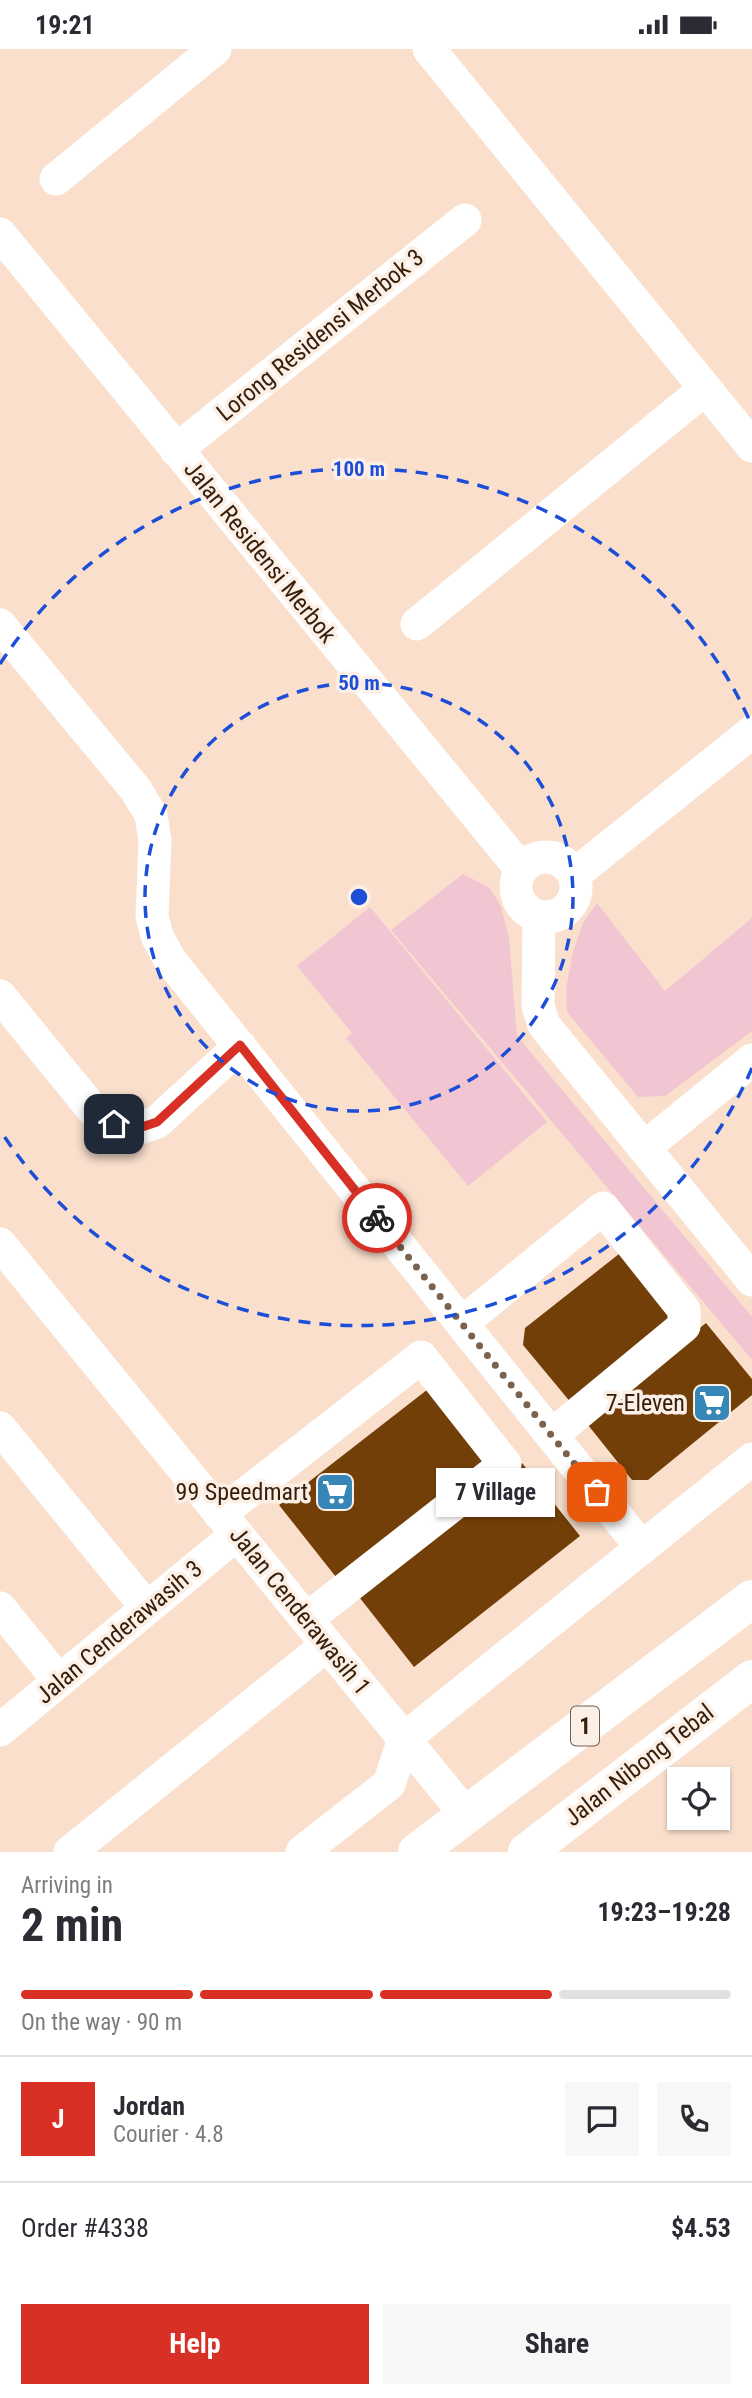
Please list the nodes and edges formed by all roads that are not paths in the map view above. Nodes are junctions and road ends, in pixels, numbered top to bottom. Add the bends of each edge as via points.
1 (215, 49) edge
2 (429, 49) edge
3 (56, 179) dead end
4 (465, 220) dead end
5 (0, 234) edge
6 (705, 389) junction
7 (752, 446) edge
8 (176, 450) junction
9 (417, 624) dead end
10 (0, 625) edge
11 (752, 732) edge
12 (521, 869) junction
13 (574, 874) junction
14 (540, 916) junction
15 (0, 996) edge
16 (240, 1045) junction
17 (752, 1060) edge
18 (644, 1148) junction
19 (0, 1244) edge
20 (752, 1280) edge
21 (462, 1323) junction
22 (0, 1429) edge
23 (552, 1435) junction
24 (752, 1459) edge
25 (229, 1524) junction
26 (642, 1548) junction
27 (752, 1599) edge
28 (0, 1608) edge
29 (147, 1608) junction
30 (307, 1619) junction
31 (327, 1645) junction
32 (752, 1679) edge
33 (59, 1681) junction
34 (0, 1730) edge
35 (404, 1739) junction
36 (467, 1816) junction
37 (70, 1852) edge
38 (302, 1852) edge
39 (417, 1852) edge
40 (527, 1852) edge

1 - 3 street
2 - 6 street
4 - 8 street, Lorong Residensi Merbok 3
5 - 8 street, Jalan Residensi Merbok
6 - 7 street
6 - 9 street
8 - 12 street, Jalan Residensi Merbok
10 - 16 street via 136,790 151,815 155,841 152,916 157,936 170,960
11 - 13 street
12 - 13 street via 535,858 553,857
12 - 14 street via 517,898 530,913
13 - 14 street via 572,902 558,915
14 - 18 street via 538,1006 544,1025
15 - 16 street via 93,1110 114,1124 136,1129 157,1122
16 - 21 street
17 - 18 street
18 - 20 street
19 - 25 street, Jalan Cenderawasih 1
21 - 23 street
21 - 23 street via 603,1207 684,1310 684,1326
22 - 29 street
23 - 26 street
24 - 26 street
25 - 29 street, Jalan Cenderawasih 3
25 - 30 street, Jalan Cenderawasih 1
25 - 30 street, Jalan Cenderawasih 3 via 421,1357 505,1464
26 - 35 street
27 - 36 highway, 1
28 - 33 street
29 - 33 street, Jalan Cenderawasih 3
30 - 31 street, Jalan Cenderawasih 1
31 - 35 street, Jalan Cenderawasih 1
31 - 37 street
32 - 40 highway, Jalan Nibong Tebal
33 - 34 street, Jalan Cenderawasih 3
35 - 36 street, Jalan Cenderawasih 1
35 - 38 street via 388,1784
36 - 39 highway, 1

